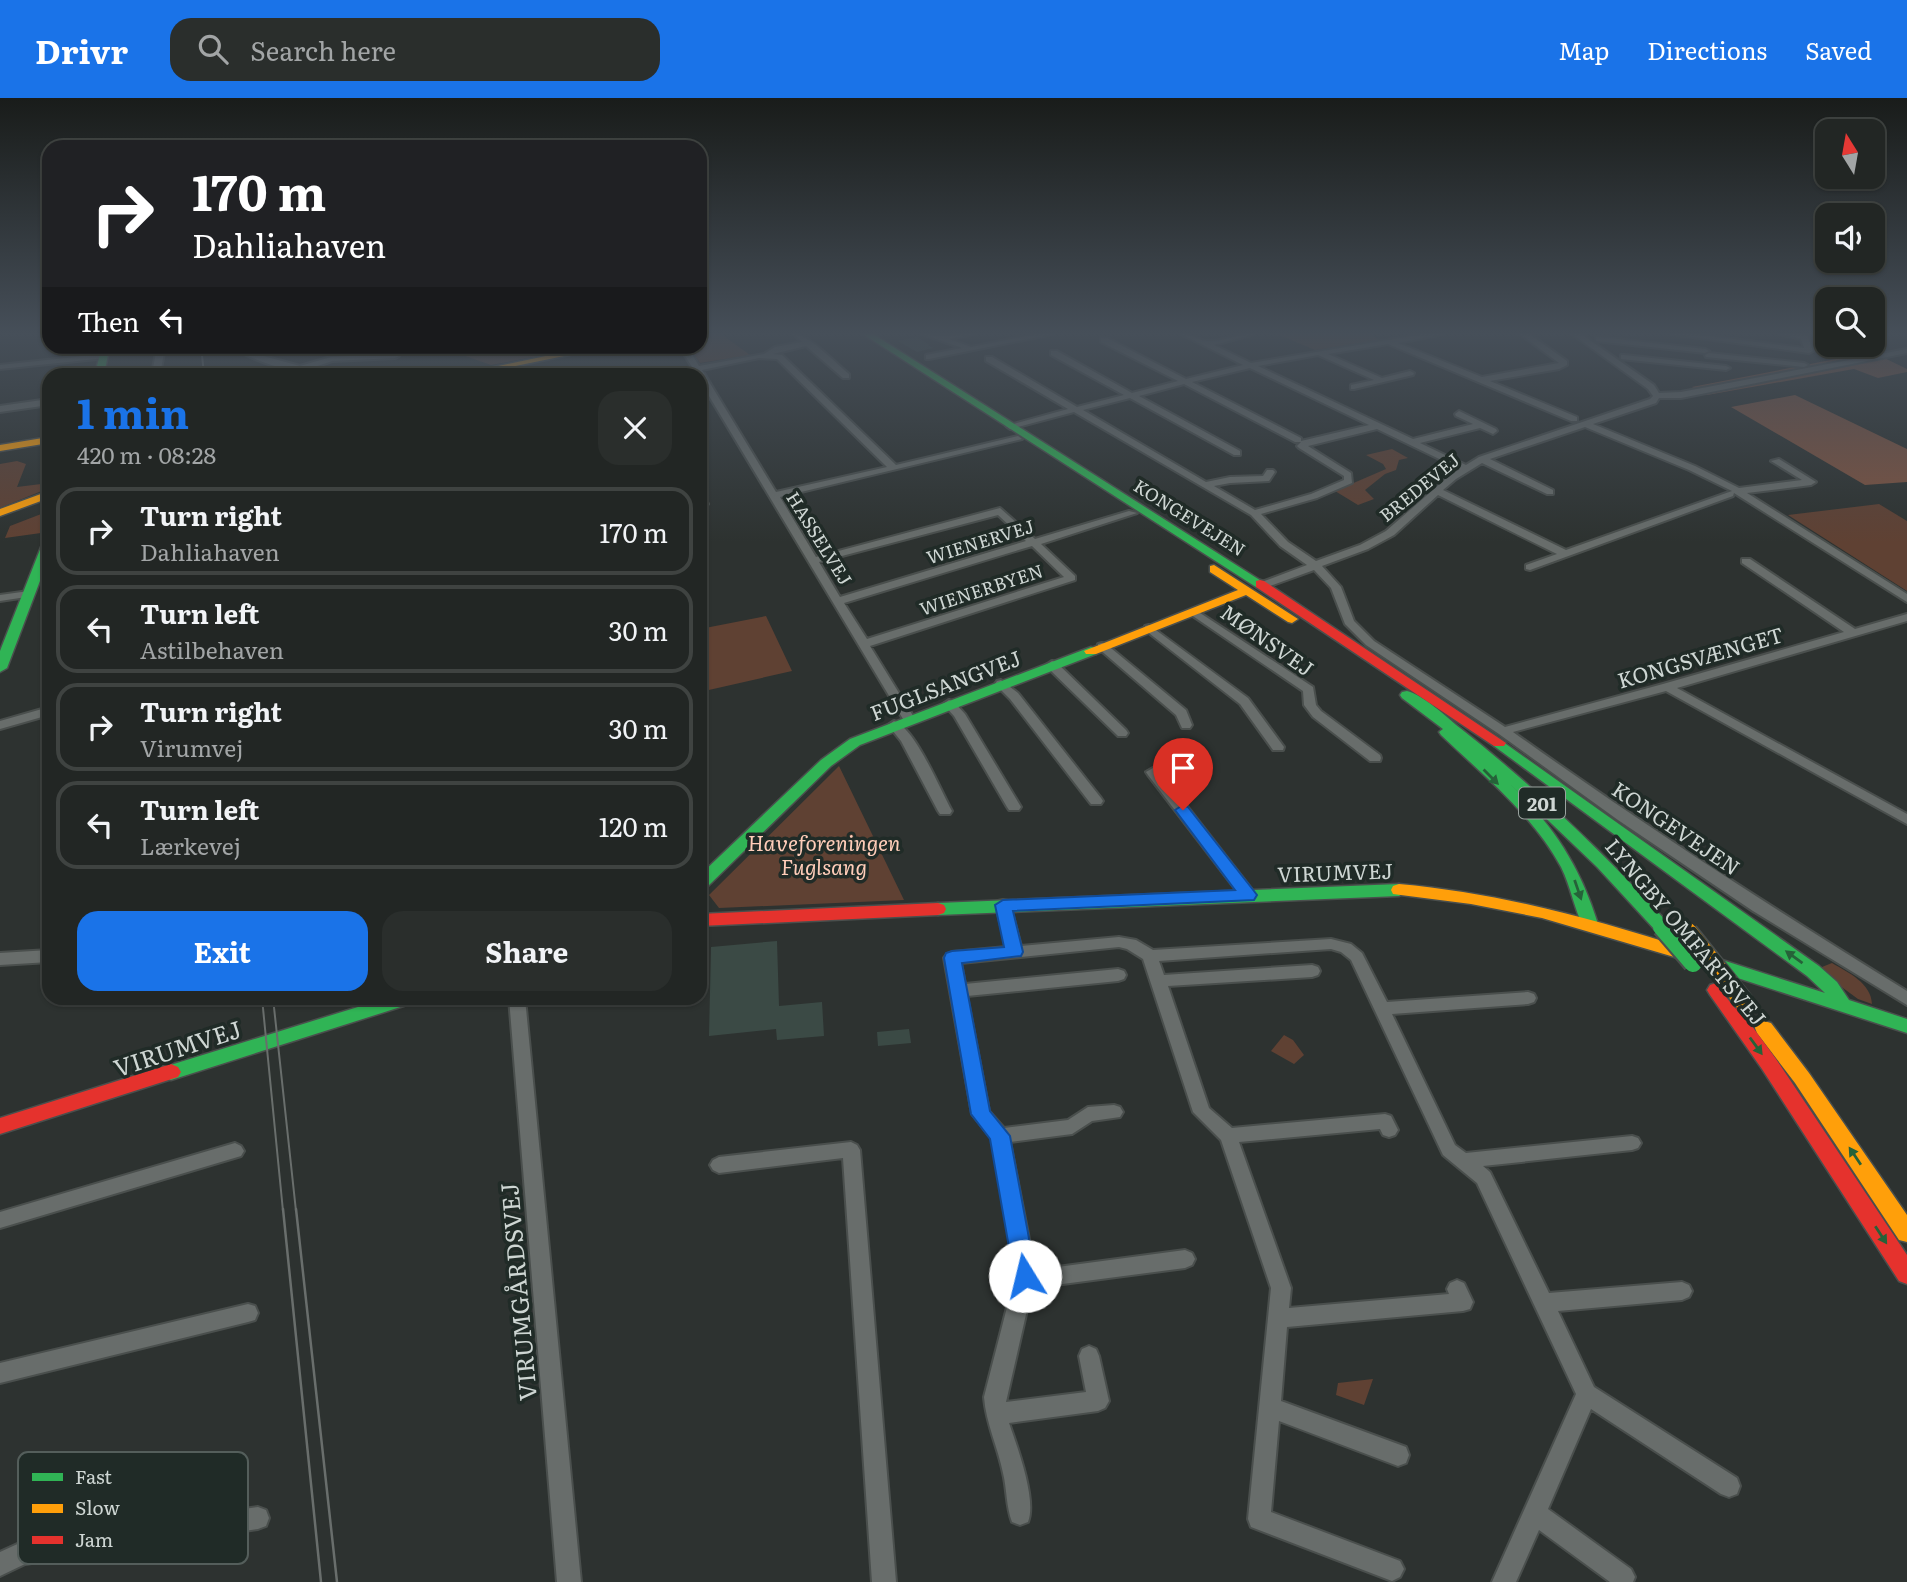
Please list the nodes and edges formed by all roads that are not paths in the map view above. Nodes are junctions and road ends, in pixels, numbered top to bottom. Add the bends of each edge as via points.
1 (40, 403) edge
2 (717, 403) edge
3 (828, 403) edge
4 (966, 403) edge
5 (970, 403) edge
6 (1065, 403) edge
7 (1098, 403) edge
8 (1146, 403) edge
9 (1228, 403) edge
10 (1330, 403) edge
11 (1535, 403) edge
12 (1647, 403) edge
13 (0, 409) edge
14 (1075, 409) junction
15 (1459, 414) dead end
16 (1574, 419) dead end
17 (1586, 424) junction
18 (1480, 425) junction
19 (1377, 426) junction
20 (1493, 431) dead end
21 (1014, 433) junction
22 (1298, 440) dead end
23 (1412, 442) junction
24 (1237, 453) dead end
25 (1482, 459) junction
26 (1776, 461) dead end
27 (894, 468) junction
28 (1466, 468) junction
29 (1270, 472) dead end
30 (1205, 485) junction
31 (1437, 491) junction
32 (1550, 492) dead end
33 (1734, 492) junction
34 (773, 496) junction
35 (42, 497) edge
36 (0, 513) edge
37 (1132, 513) junction
38 (1254, 513) junction
39 (1035, 543) junction
40 (1566, 554) junction
41 (42, 560) edge
42 (813, 561) junction
43 (1746, 561) dead end
44 (1315, 565) junction
45 (1530, 567) dead end
46 (1262, 585) junction
47 (1246, 591) junction
48 (29, 594) junction
49 (0, 598) edge
50 (1907, 600) edge
51 (838, 601) junction
52 (1194, 611) junction
53 (1907, 617) edge
54 (1149, 628) junction
55 (1852, 632) junction
56 (864, 644) junction
57 (1102, 646) junction
58 (1052, 665) junction
59 (0, 668) edge
60 (1001, 684) junction
61 (1667, 687) junction
62 (1407, 695) junction
63 (948, 704) junction
64 (42, 713) edge
65 (901, 722) junction
66 (0, 725) edge
67 (1186, 725) dead end
68 (1122, 733) dead end
69 (1497, 734) junction
70 (1278, 747) dead end
71 (1375, 758) dead end
72 (1153, 772) dead end
73 (1096, 801) dead end
74 (1014, 807) dead end
75 (945, 811) dead end
76 (1907, 820) edge
77 (707, 877) edge
78 (1248, 895) junction
79 (1003, 905) junction
80 (707, 920) edge
81 (1590, 924) junction
82 (1014, 952) junction
83 (42, 956) edge
84 (1150, 956) junction
85 (0, 959) edge
86 (1312, 971) dead end
87 (1118, 975) dead end
88 (1159, 981) junction
89 (958, 991) junction
90 (1901, 996) edge
91 (1528, 998) dead end
92 (1843, 1004) junction
93 (385, 1005) edge
94 (518, 1005) edge
95 (1380, 1009) junction
96 (1907, 1027) edge
97 (1114, 1112) dead end
98 (0, 1126) edge
99 (1389, 1130) dead end
100 (1000, 1136) junction
101 (1228, 1136) junction
102 (1632, 1143) dead end
103 (235, 1151) dead end
104 (1463, 1161) junction
105 (719, 1165) dead end
106 (0, 1220) edge
107 (1907, 1233) edge
108 (1185, 1259) dead end
109 (1907, 1274) edge
110 (1025, 1276) junction
111 (1457, 1289) dead end
112 (1682, 1291) dead end
113 (1544, 1303) junction
114 (248, 1313) dead end
115 (1278, 1318) junction
116 (1089, 1356) dead end
117 (0, 1373) edge
118 (1587, 1394) junction
119 (1269, 1407) junction
120 (996, 1414) junction
121 (1398, 1455) dead end
122 (1729, 1486) dead end
123 (1020, 1514) dead end
124 (1536, 1514) junction
125 (258, 1518) dead end
126 (248, 1519) edge
127 (18, 1556) edge
128 (0, 1564) edge
129 (1392, 1569) dead end
130 (1623, 1577) dead end
131 (569, 1582) edge
132 (884, 1582) edge
133 (1503, 1582) edge

1 - 13 street
2 - 34 street, HASSELVEJ
3 - 27 street
4 - 21 main road, KONGEVEJEN / 201
5 - 21 main road, KONGEVEJEN / 201
6 - 14 street, KONGEVEJEN
7 - 14 street
8 - 24 street
9 - 22 street
10 - 19 street
11 - 16 street
12 - 17 street, BREDEVEJ
14 - 21 street
14 - 30 street, KONGEVEJEN
15 - 18 street
17 - 25 street, BREDEVEJ
17 - 33 street via 1700,472
18 - 20 street
18 - 23 street
19 - 23 street
19 - 38 street via 1302,446 1348,475 1349,481
21 - 27 street
21 - 37 main road, KONGEVEJEN / 201
21 - 46 main road, KONGEVEJEN / 201
23 - 28 street
25 - 28 street, BREDEVEJ
25 - 32 street
26 - 33 street via 1811,482
27 - 34 street
28 - 31 street, BREDEVEJ
29 - 30 street via 1266,479
30 - 38 street, KONGEVEJEN
31 - 40 street
31 - 44 street, BREDEVEJ via 1390,533
33 - 40 street
33 - 50 street
34 - 42 street, HASSELVEJ
35 - 36 main road
37 - 39 street, WIENERVEJ
37 - 47 main road, KONGEVEJEN / 201
38 - 44 street, KONGEVEJEN via 1284,544
39 - 42 street, WIENERBYEN via 1000,511
39 - 51 street, WIENERVEJ
39 - 56 street, WIENERBYEN via 1071,578
40 - 45 street
41 - 48 main road
42 - 51 street, HASSELVEJ
43 - 55 street
44 - 46 street, BREDEVEJ
44 - 69 street, KONGEVEJEN via 1336,587 1358,634
46 - 69 main road, KONGEVEJEN / 201
47 - 52 main road, FUGLSANGVEJ
47 - 62 main road, KONGEVEJEN / 201
48 - 49 street
48 - 59 main road
51 - 56 street, HASSELVEJ
52 - 54 main road, FUGLSANGVEJ
52 - 71 street, MØNSVEJ via 1309,690 1310,705 1317,713
53 - 55 street, KONGSVÆNGET
54 - 57 main road, FUGLSANGVEJ
54 - 70 street via 1244,701
55 - 61 street, KONGSVÆNGET
56 - 65 street, HASSELVEJ
57 - 58 main road, FUGLSANGVEJ
57 - 67 street via 1182,713
58 - 60 main road, FUGLSANGVEJ
58 - 68 street
60 - 63 main road, FUGLSANGVEJ
60 - 73 street
61 - 69 street, KONGSVÆNGET
61 - 76 street
62 -> 81 main road, 201 via 1555,846 1573,876
62 -> 109 main road, LYNGBY OMFARTSVEJ / 201, bridge via 1461,732 1524,786 1616,874 1662,927 1716,990 1769,1064
63 - 65 main road, FUGLSANGVEJ
63 - 74 street via 959,714
64 - 66 street
65 - 75 street, HASSELVEJ
65 - 77 main road, FUGLSANGVEJ via 855,742 826,763
69 - 90 street, KONGEVEJEN
92 -> 69 main road, 201 via 1813,971
107 -> 69 main road, LYNGBY OMFARTSVEJ / 201, bridge via 1802,1078 1688,932
72 - 78 street
78 - 79 main road, VIRUMVEJ
78 - 81 main road, VIRUMVEJ via 1424,891 1506,902
79 - 80 main road, VIRUMVEJ
79 - 82 street
81 - 92 main road
82 - 84 street via 1119,942
82 - 89 street via 952,958
83 - 85 street
84 - 88 street
84 - 95 street via 1331,944 1357,957
86 - 88 street
87 - 89 street
88 - 101 street via 1202,1112
89 - 100 street via 981,1114
91 - 95 street
92 - 96 main road
93 - 98 main road, VIRUMVEJ
94 - 131 street, VIRUMGÅRDSVEJ
95 - 104 street via 1448,1150
97 - 100 street via 1088,1114 1072,1127
99 - 101 street via 1385,1121
100 - 110 street
101 - 115 street via 1281,1288
102 - 104 street
103 - 106 street
104 - 113 street via 1484,1178
105 - 132 street via 852,1150
108 - 110 street via 1031,1279
110 - 120 street via 995,1397
111 - 115 street via 1463,1302
112 - 113 street
113 - 118 street
114 - 117 street
115 - 119 street
116 - 120 street via 1098,1401
118 - 122 street
118 - 124 street
119 - 121 street
119 - 129 street via 1259,1519
120 - 123 street via 1014,1472
124 - 130 street
124 - 133 street
125 - 126 street
127 - 128 street

